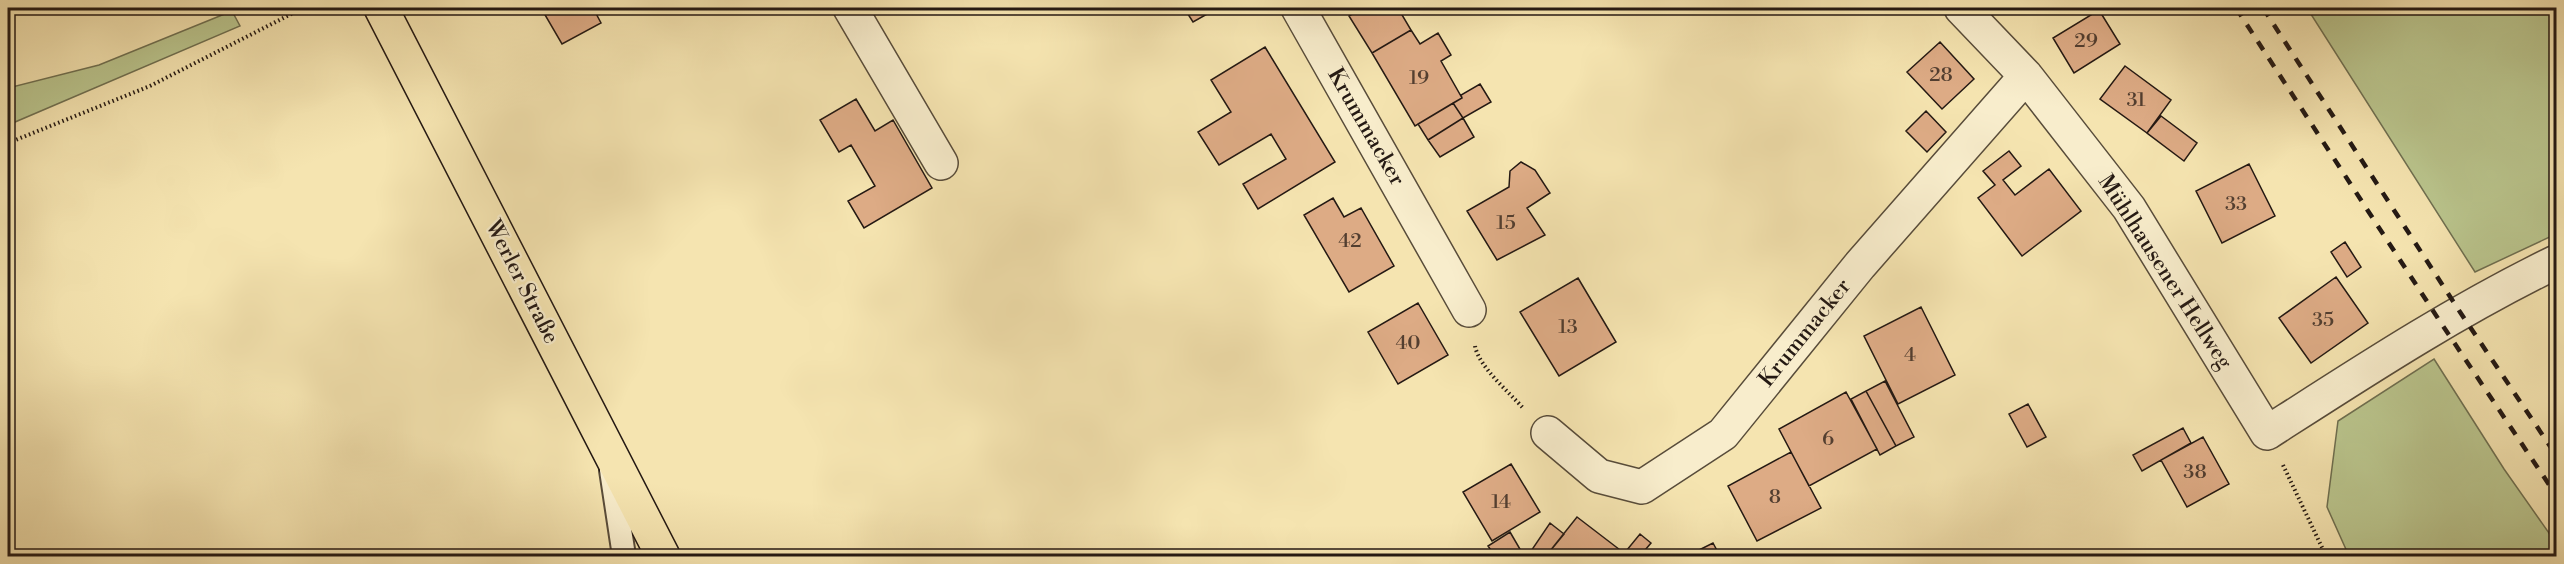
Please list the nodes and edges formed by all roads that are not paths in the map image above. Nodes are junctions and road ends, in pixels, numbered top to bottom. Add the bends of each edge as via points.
1 (381, 8) edge
2 (850, 8) edge
3 (1298, 8) edge
4 (1960, 8) edge
5 (2026, 76) junction
6 (941, 162) dead end
7 (2556, 262) edge
8 (1469, 310) road end
9 (1548, 433) road end
10 (608, 447) junction
11 (624, 556) edge
12 (663, 556) edge

1 - 10 main road, Werler Straße
2 - 6 street
3 - 8 street, Krummacker
4 - 5 street, Mühlhausener Hellweg
5 - 7 street, Mühlhausener Hellweg via 2129,208 2267,433 2400,346
5 - 9 street, Krummacker via 1860,265 1723,434 1642,487 1599,476
10 - 11 lane
10 - 12 main road, Werler Straße

